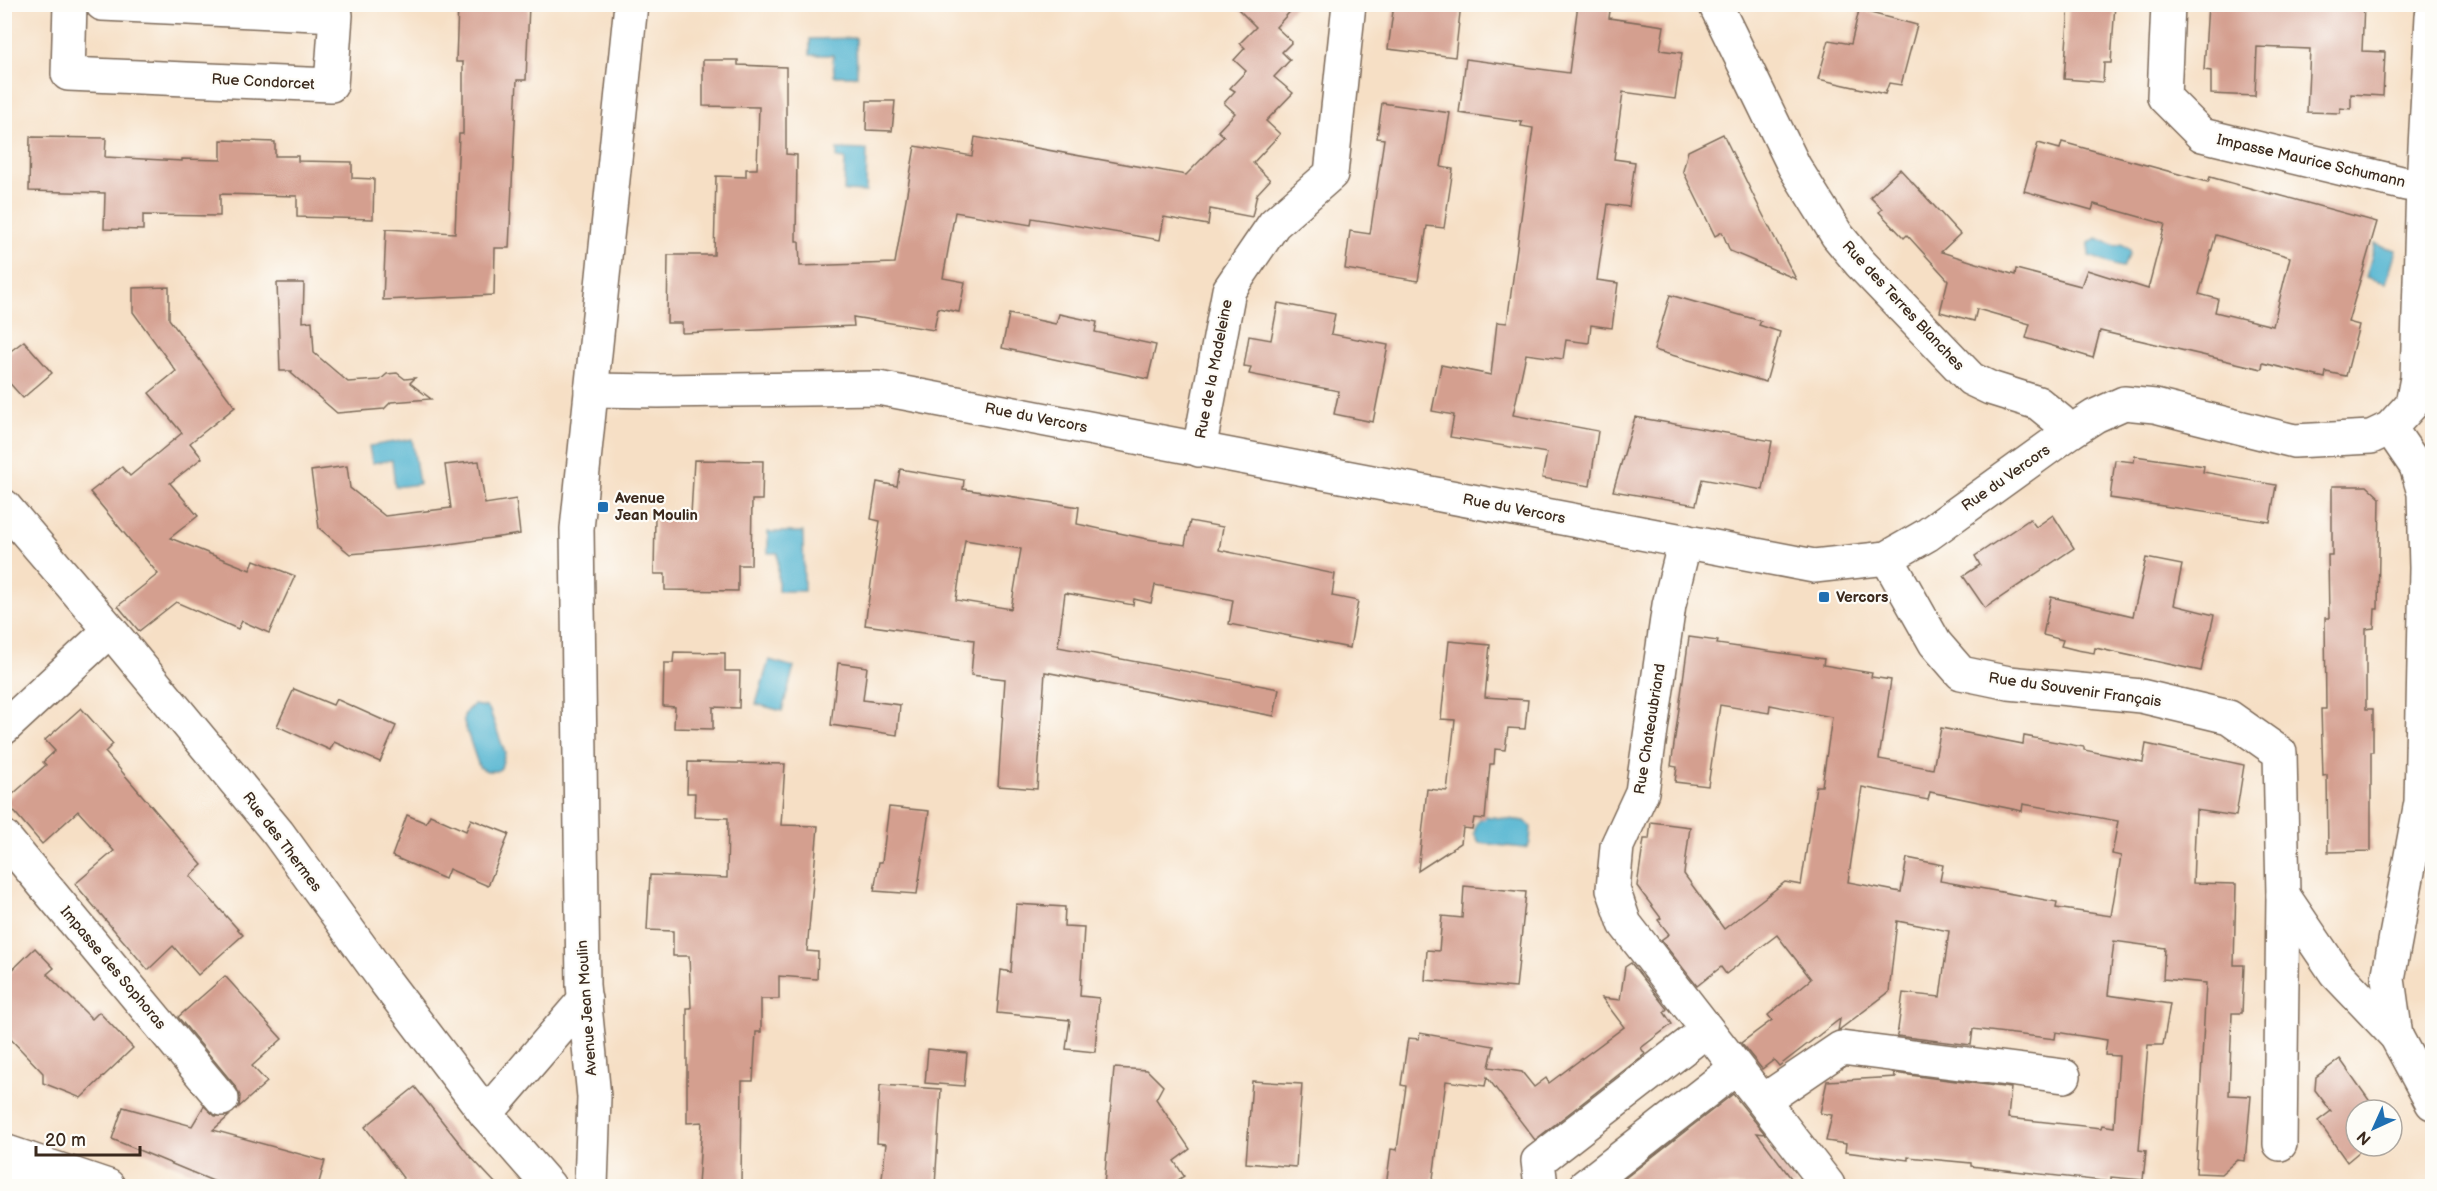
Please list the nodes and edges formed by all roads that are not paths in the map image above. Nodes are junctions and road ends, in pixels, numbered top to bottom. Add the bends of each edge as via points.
1 (70, 4) edge
2 (102, 4) edge
3 (631, 4) edge
4 (1349, 4) edge
5 (1715, 4) edge
6 (2168, 4) edge
7 (2432, 31) edge
8 (2423, 185) junction
9 (591, 390) junction
10 (2390, 428) junction
11 (2070, 432) junction
12 (1199, 450) junction
13 (4, 506) edge
14 (1685, 541) junction
15 (1887, 558) junction
16 (110, 630) junction
17 (4, 728) edge
18 (2428, 739) edge
19 (4, 837) edge
20 (2283, 895) junction
21 (585, 999) junction
22 (1707, 1030) junction
23 (2396, 1036) junction
24 (1736, 1068) junction
25 (2064, 1076) dead end
26 (222, 1099) dead end
27 (1763, 1101) junction
28 (2433, 1103) edge
29 (486, 1114) junction
30 (2280, 1144) dead end
31 (18, 1166) edge
32 (1828, 1185) dead end
33 (108, 1186) edge
34 (549, 1186) edge
35 (591, 1186) edge
36 (1541, 1186) edge
37 (1585, 1186) edge

1 - 2 street, Rue Condorcet via 68,74 331,85 336,15
3 - 9 street, Avenue Jean Moulin
4 - 12 street, Rue de la Madeleine via 1331,174 1274,224 1229,290
5 - 11 street, Rue des Terres Blanches via 1794,166 1837,235 1860,263 1971,379 2038,403
6 - 8 street, Impasse Maurice Schumann via 2164,97 2202,135
7 - 8 street
8 - 10 street via 2417,378 2412,404
9 - 12 street, Rue du Vercors via 878,387
9 - 21 street, Avenue Jean Moulin via 577,529
10 - 11 street, Rue du Vercors via 2371,437 2294,441 2155,406 2124,404
10 - 18 street via 2416,466 2424,493
11 - 15 street, Rue du Vercors via 1927,535
12 - 14 street, Rue du Vercors
13 - 16 street, Rue des Thermes
14 - 15 street, Rue du Vercors via 1814,566
14 - 22 street, Rue Chateaubriand via 1669,605 1642,792 1617,846 1613,889 1625,924
15 - 20 street, Rue du Souvenir Français via 1935,643 1961,673 2009,684 2141,696 2229,717 2280,753
16 - 17 street
16 - 29 street, Rue des Thermes via 278,833
18 - 23 street via 2421,802 2388,979
19 - 26 street, Impasse des Sophoras
20 - 23 street via 2335,972
20 - 30 street, Rue du Souvenir Français
21 - 29 street
21 - 35 street, Avenue Jean Moulin via 594,1097
22 - 24 street, Rue Chateaubriand
22 - 36 street via 1538,1161
23 - 28 street
24 - 27 street, Rue Chateaubriand
24 - 37 street
25 - 27 street via 1841,1048
27 - 32 street, Rue Chateaubriand
29 - 34 street, Rue des Thermes
31 - 33 street

